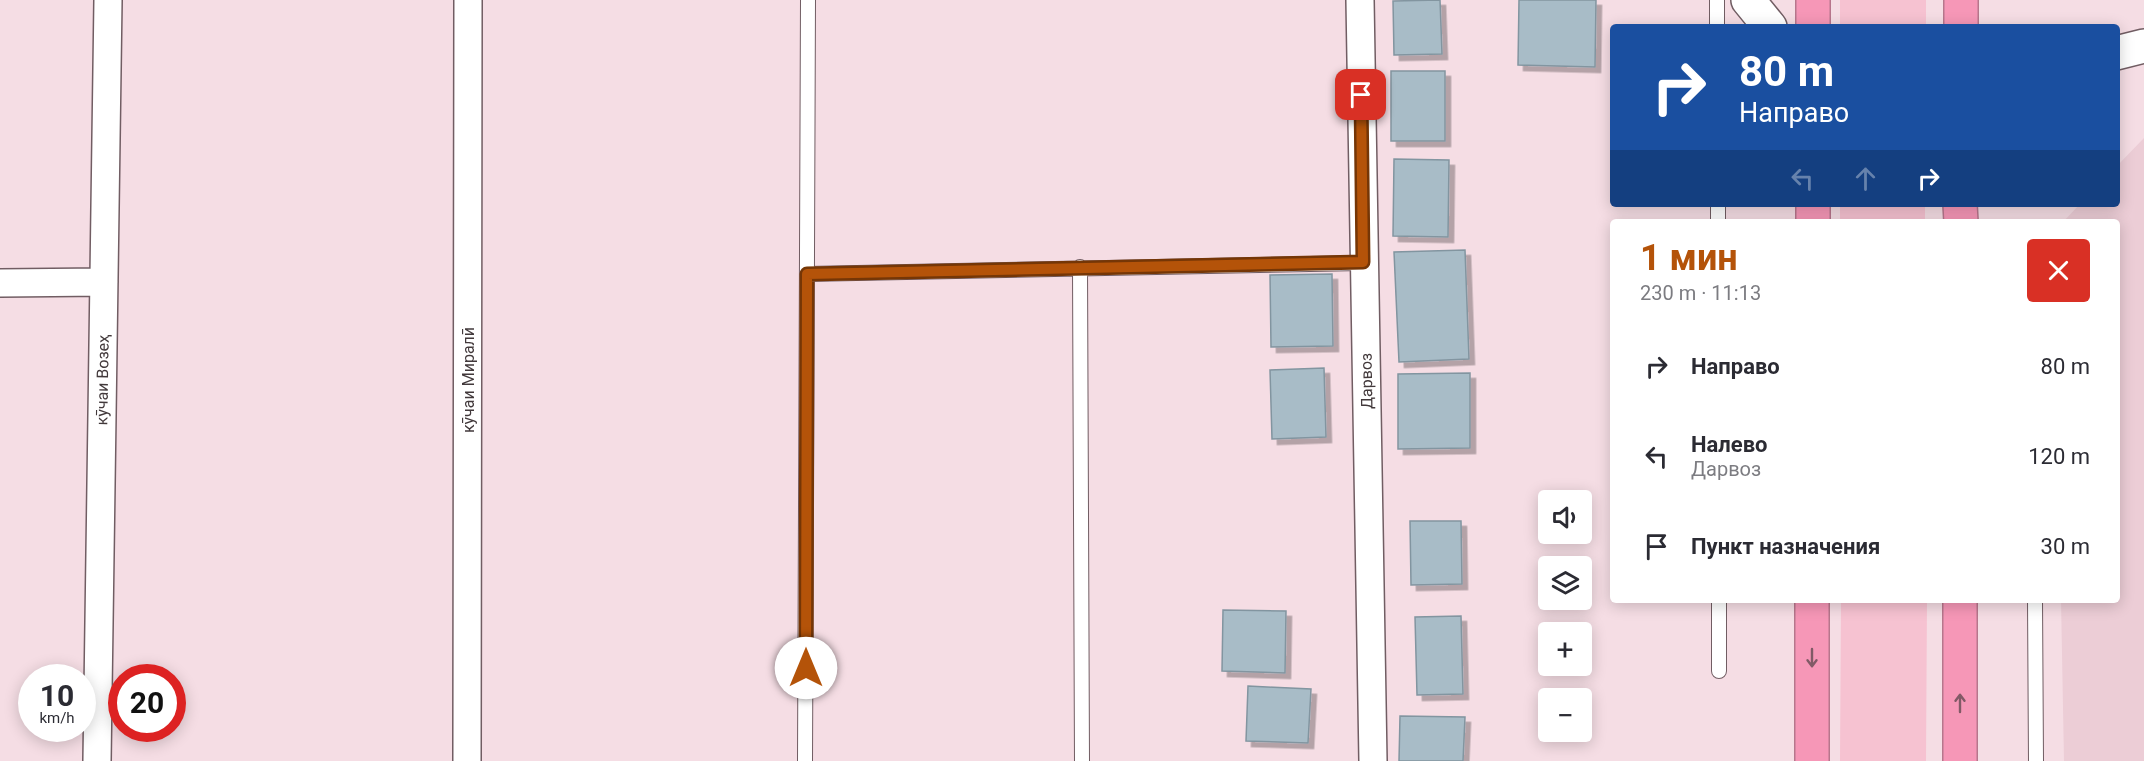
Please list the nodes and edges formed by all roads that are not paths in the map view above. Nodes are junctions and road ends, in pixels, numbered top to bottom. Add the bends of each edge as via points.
1 (108, 0) edge
2 (468, 0) edge
3 (808, 0) edge
4 (1360, 0) edge
5 (1717, 0) edge
6 (1748, 0) edge
7 (1814, 0) edge
8 (1962, 0) edge
9 (1718, 24) edge
10 (1768, 24) edge
11 (1814, 24) edge
12 (1961, 24) edge
13 (2144, 46) edge
14 (2120, 52) edge
15 (1363, 262) junction
16 (1080, 267) junction
17 (807, 274) junction
18 (104, 282) junction
19 (0, 283) edge
20 (1719, 603) edge
21 (1812, 603) edge
22 (1960, 603) edge
23 (2035, 603) edge
24 (1719, 670) dead end
25 (97, 761) edge
26 (468, 761) edge
27 (805, 761) edge
28 (1082, 761) edge
29 (1373, 761) edge
30 (1812, 761) edge
31 (1960, 761) edge
32 (2036, 761) edge

1 - 18 street, кӯчаи Возеҳ
2 - 26 street, кӯчаи Миралӣ
3 - 17 lane
4 - 15 street, Дарвоз
5 - 9 lane
6 - 10 street
7 - 11 highway
8 - 12 highway
13 - 14 street
15 - 16 lane
15 - 29 street, Дарвоз
16 - 17 lane
16 - 28 lane
17 - 27 lane
18 - 19 street
18 - 25 street, кӯчаи Возеҳ
20 - 24 lane
21 -> 30 highway
31 -> 22 highway
23 - 32 lane

